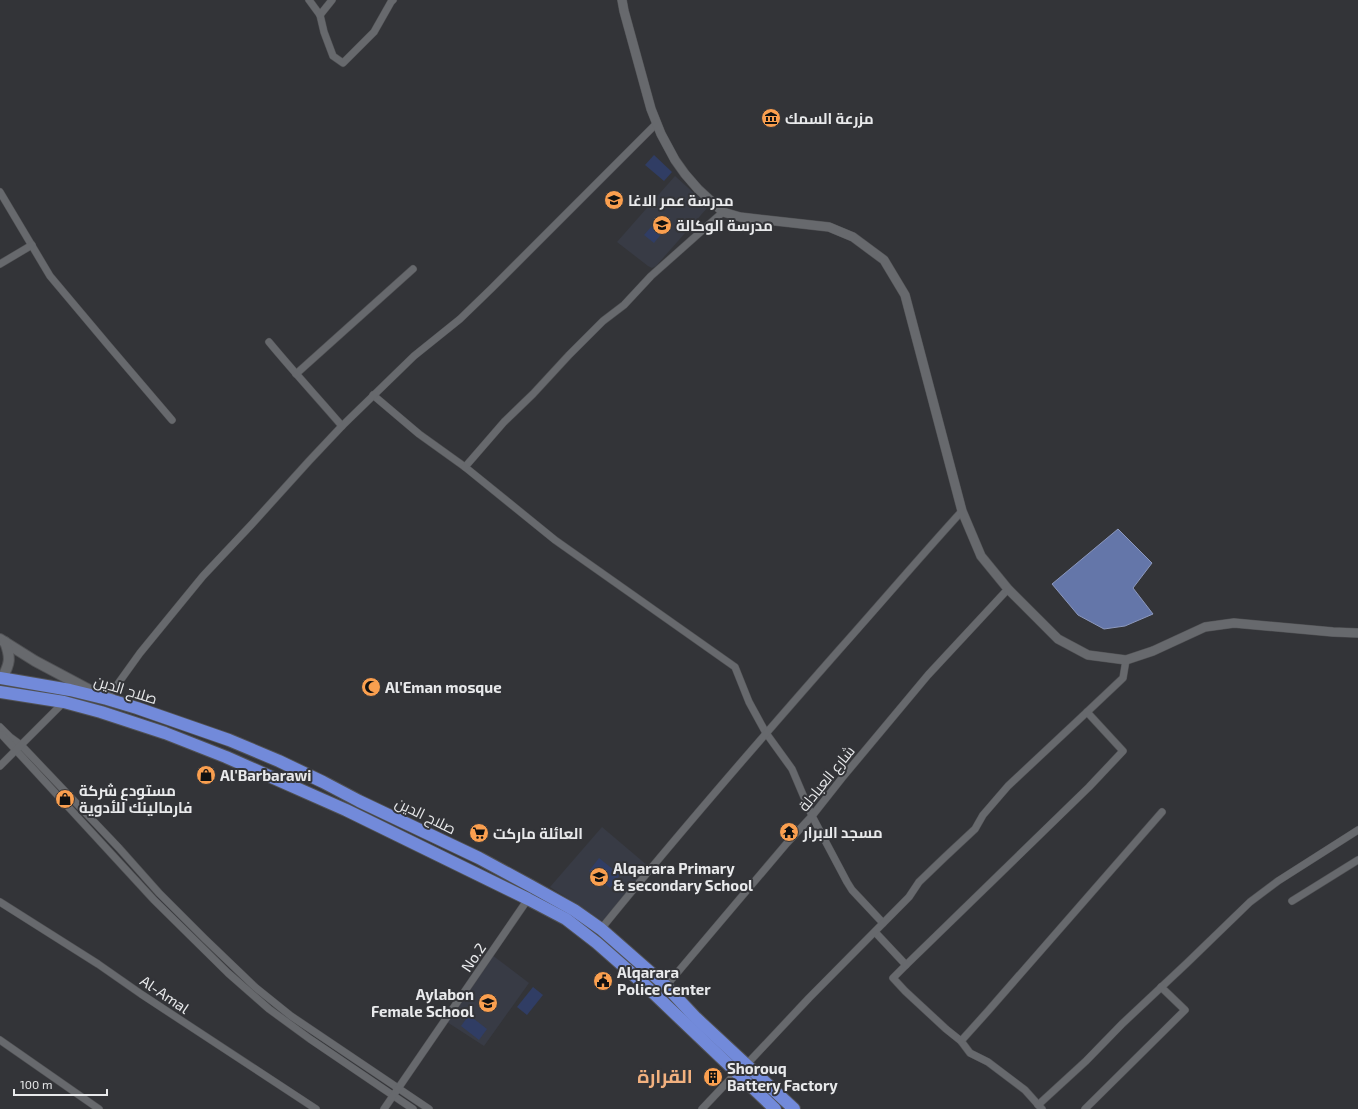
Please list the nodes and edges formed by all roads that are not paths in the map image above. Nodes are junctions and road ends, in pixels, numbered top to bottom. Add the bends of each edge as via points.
1 (309, 0) edge
2 (332, 0) edge
3 (393, 0) edge
4 (622, 0) edge
5 (320, 16) junction
6 (656, 124) junction
7 (0, 192) edge
8 (723, 212) junction
9 (32, 245) junction
10 (0, 264) edge
11 (413, 269) dead end
12 (269, 342) dead end
13 (296, 374) junction
14 (373, 395) junction
15 (172, 420) dead end
16 (342, 426) junction
17 (465, 467) junction
18 (962, 511) junction
19 (1008, 589) junction
20 (1358, 633) edge
21 (3, 641) edge
22 (1126, 660) junction
23 (1, 678) edge
24 (1, 693) edge
25 (107, 699) junction
26 (64, 702) junction
27 (1087, 712) junction
28 (0, 727) edge
29 (766, 733) junction
30 (0, 734) edge
31 (18, 747) junction
32 (286, 764) junction
33 (0, 766) edge
34 (279, 780) junction
35 (1162, 812) dead end
36 (812, 816) junction
37 (1358, 830) edge
38 (1358, 860) edge
39 (528, 899) junction
40 (1292, 901) dead end
41 (0, 902) edge
42 (883, 923) junction
43 (601, 929) junction
44 (875, 932) junction
45 (906, 965) junction
46 (666, 986) junction
47 (1162, 986) junction
48 (683, 1003) junction
49 (674, 1013) junction
50 (705, 1024) junction
51 (695, 1033) junction
52 (0, 1040) edge
53 (961, 1041) junction
54 (747, 1064) junction
55 (737, 1072) junction
56 (398, 1088) junction
57 (393, 1096) junction
58 (1040, 1107) edge
59 (99, 1109) edge
60 (316, 1109) edge
61 (384, 1109) edge
62 (413, 1109) edge
63 (429, 1109) edge
64 (702, 1109) edge
65 (775, 1109) edge
66 (794, 1109) edge
67 (1085, 1109) edge

1 - 5 street
2 - 5 street
3 - 5 street via 374,32 343,63 333,56
4 - 6 street
6 - 8 street via 675,160 698,189
6 - 14 street via 460,319 414,356
7 - 9 street
8 - 17 street via 569,354
8 - 18 street via 740,217 830,227 853,237 884,260 905,295
9 - 10 street
9 - 15 street via 50,276
11 - 13 street
12 - 13 street
13 - 16 street
14 - 16 street
14 - 17 street via 419,434
16 - 25 street via 203,576 140,653
17 - 29 street via 555,540 734,667
18 - 19 street via 981,556
18 - 29 street
19 - 22 street via 1058,639 1088,654
19 - 36 street, شارع العبادلة via 924,680
20 - 22 street via 1234,623 1206,627
21 - 23 main road via 10,655 8,668
21 - 25 main road
22 - 27 street via 1123,678
23 - 25 highway, صلاح الدين
24 - 26 highway, صلاح الدين
25 - 32 highway, صلاح الدين via 229,740
26 - 31 street
26 - 34 highway, صلاح الدين via 165,733
27 - 42 street via 1008,786 983,815 975,829 919,882 909,897
27 - 45 street via 1123,751
28 - 31 street
29 - 36 street via 792,768
29 - 43 street
30 - 31 street
31 - 33 street
31 - 56 street via 119,848 159,893 255,987 291,1016
31 - 57 street via 154,900 233,978 304,1035
32 - 34 highway via 276,770
32 - 43 highway, صلاح الدين via 478,858 574,910
34 - 39 highway, صلاح الدين
35 - 53 street
36 - 42 street via 852,890
36 - 46 street, شارع العبادلة
37 - 47 street via 1250,902
38 - 40 street
39 - 49 highway, صلاح الدين via 566,919 597,943
39 - 56 street, No.2
41 - 60 street, Al-Amal
42 - 44 street
43 - 46 highway, صلاح الدين
44 - 45 street
44 - 54 street
45 - 53 street via 894,978
46 - 48 highway, صلاح الدين
47 - 58 street
47 - 67 street via 1185,1010
48 - 49 highway via 675,1005
48 - 50 highway, صلاح الدين
49 - 51 highway, صلاح الدين
50 - 51 highway via 703,1031
50 - 54 highway, صلاح الدين
51 - 55 highway, صلاح الدين
52 - 59 street
53 - 58 street via 970,1053 988,1062 1025,1090
54 - 66 highway, صلاح الدين
55 - 64 street
55 - 65 highway, صلاح الدين
56 - 57 street, No.2
56 - 63 street
57 - 61 street, No.2
57 - 62 street

